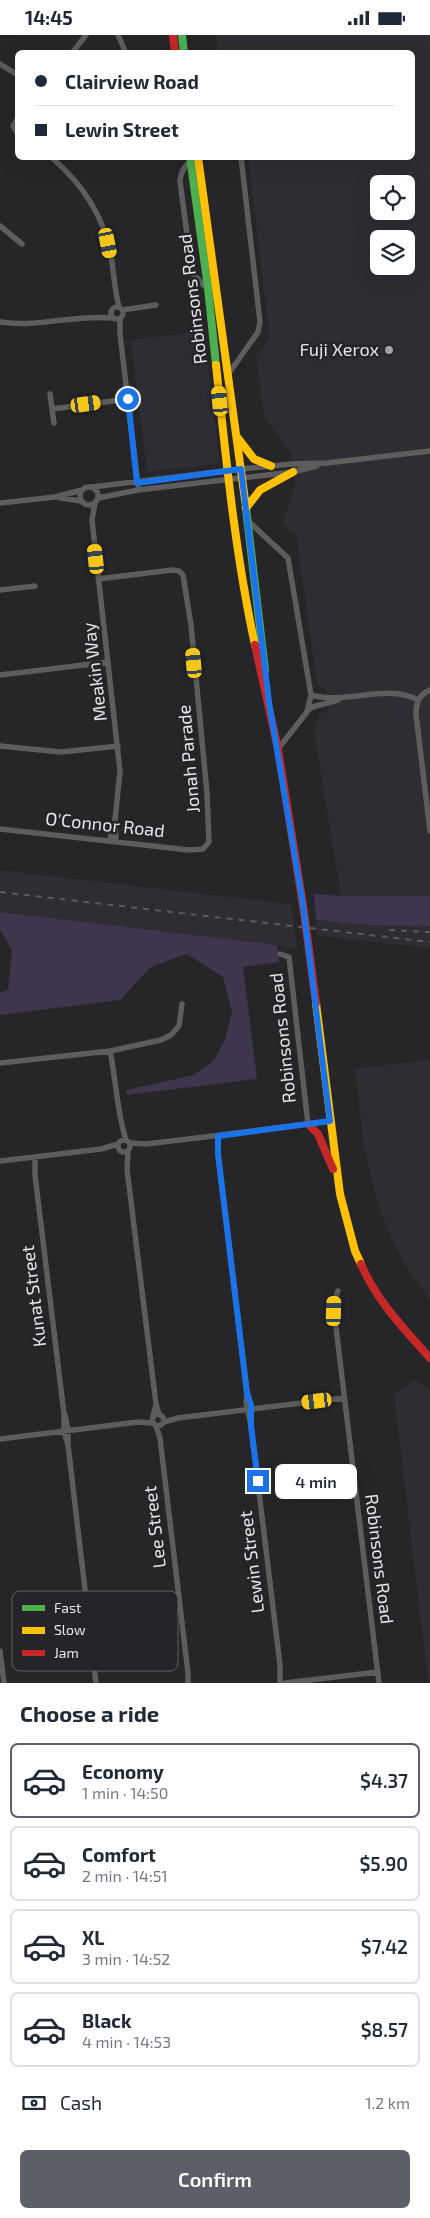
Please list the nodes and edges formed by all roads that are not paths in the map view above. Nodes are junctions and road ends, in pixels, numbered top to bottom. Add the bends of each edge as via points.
1 (86, 35) edge
2 (118, 35) edge
3 (173, 35) edge
4 (182, 35) edge
5 (74, 50) edge
6 (125, 50) edge
7 (175, 50) edge
8 (184, 50) edge
9 (0, 64) edge
10 (15, 73) edge
11 (54, 160) edge
12 (192, 160) edge
13 (194, 160) edge
14 (240, 160) edge
15 (0, 226) edge
16 (22, 244) dead end
17 (211, 288) junction
18 (156, 305) dead end
19 (117, 313) junction
20 (0, 322) edge
21 (228, 377) junction
22 (50, 394) dead end
23 (128, 399) junction
24 (52, 409) junction
25 (54, 423) dead end
26 (236, 435) junction
27 (430, 451) edge
28 (327, 463) junction
29 (271, 466) junction
30 (241, 469) junction
31 (293, 472) junction
32 (228, 475) junction
33 (242, 478) junction
34 (137, 483) junction
35 (92, 487) junction
36 (82, 490) junction
37 (138, 491) junction
38 (56, 497) junction
39 (96, 500) junction
40 (83, 502) junction
41 (0, 503) edge
42 (246, 508) junction
43 (92, 520) junction
44 (247, 520) junction
45 (98, 579) junction
46 (35, 586) dead end
47 (0, 590) edge
48 (108, 661) junction
49 (0, 675) edge
50 (430, 690) edge
51 (311, 695) junction
52 (345, 699) junction
53 (418, 700) junction
54 (269, 702) junction
55 (306, 712) junction
56 (0, 745) edge
57 (118, 747) junction
58 (278, 749) junction
59 (0, 829) edge
60 (430, 831) edge
61 (113, 841) junction
62 (206, 847) joint
63 (280, 953) dead end
64 (182, 1004) dead end
65 (113, 1050) junction
66 (0, 1063) edge
67 (330, 1121) junction
68 (308, 1124) junction
69 (216, 1136) junction
70 (124, 1146) junction
71 (32, 1157) junction
72 (0, 1161) edge
73 (339, 1187) junction
74 (338, 1291) dead end
75 (430, 1358) edge
76 (344, 1398) junction
77 (249, 1409) junction
78 (158, 1420) junction
79 (66, 1430) junction
80 (0, 1439) edge
81 (85, 1591) edge
82 (0, 1651) edge
83 (280, 1665) junction
84 (378, 1672) junction
85 (4, 1683) edge
86 (189, 1683) edge
87 (280, 1683) edge
88 (285, 1683) edge
89 (379, 1683) edge

1 - 5 street
2 - 6 street
3 - 7 main road
4 - 8 main road
9 - 10 street
11 - 19 street via 84,191 96,211 108,243
12 - 17 street via 181,171 180,181 192,272 198,281
13 - 17 main road, Robinsons Road
14 - 21 street via 260,321 258,333
15 - 16 street
17 - 21 main road, Robinsons Road
17 - 32 main road, Robinsons Road
18 - 19 street
19 - 20 street via 26,324
19 - 23 street
21 - 26 main road, Robinsons Road
22 - 24 street
23 - 24 street
23 - 34 street
24 - 25 street
26 - 29 main road via 254,459
26 - 30 main road, Robinsons Road
27 - 28 street
28 - 29 street
28 - 31 street
29 - 30 street
30 - 32 street
30 - 33 main road, Robinsons Road
31 - 33 street
31 - 42 main road via 257,491
32 - 33 street
32 - 34 street
32 - 37 street
32 - 54 main road, Robinsons Road via 245,598
33 - 42 main road, Robinsons Road
34 - 35 street
34 - 37 street
35 - 36 street
35 - 39 street via 97,493
36 - 38 street
36 - 40 street
37 - 39 street
38 - 40 street
38 - 41 street
39 - 40 street via 90,505
39 - 43 street, Meakin Way
40 - 43 street, Meakin Way
42 - 44 main road, Robinsons Road
43 - 45 street, Meakin Way
44 - 51 street via 288,558
44 - 54 main road, Robinsons Road
45 - 48 street, Meakin Way
45 - 62 street, Jonah Parade via 172,570 184,575 207,793 210,833
46 - 47 street
48 - 49 street
48 - 57 street, Meakin Way
50 - 53 street
51 - 52 street
51 - 55 street
52 - 53 street via 398,693
52 - 55 street via 312,707
53 - 60 street via 416,714
54 - 58 main road, Robinsons Road
55 - 58 street
56 - 57 street via 61,752
57 - 61 street, Meakin Way via 120,776
58 - 67 main road, Robinsons Road via 303,905
59 - 61 street, O'Connor Road
61 - 62 street, O'Connor Road via 189,850
63 - 68 street, Robinsons Road via 289,957
64 - 65 street via 179,1026 171,1035
65 - 66 street
65 - 70 street, Lee Street
67 - 68 street
67 - 73 main road, Robinsons Road
68 - 69 street
68 - 73 main road via 322,1142
69 - 70 street
69 - 77 street, Lewin Street
70 - 71 street
70 - 78 street, Lee Street
71 - 72 street
71 - 79 street, Kunat Street
73 - 75 main road via 360,1267 391,1314
74 - 76 street, Robinsons Road via 334,1311
76 - 77 street
76 - 84 street, Robinsons Road
77 - 78 street
77 - 83 street, Lewin Street
78 - 79 street
78 - 86 street, Lee Street
79 - 80 street
79 - 81 street, Kunat Street
82 - 85 street
83 - 87 street, Lewin Street
83 - 88 street, Lewin Street
84 - 88 street
84 - 89 street, Robinsons Road

